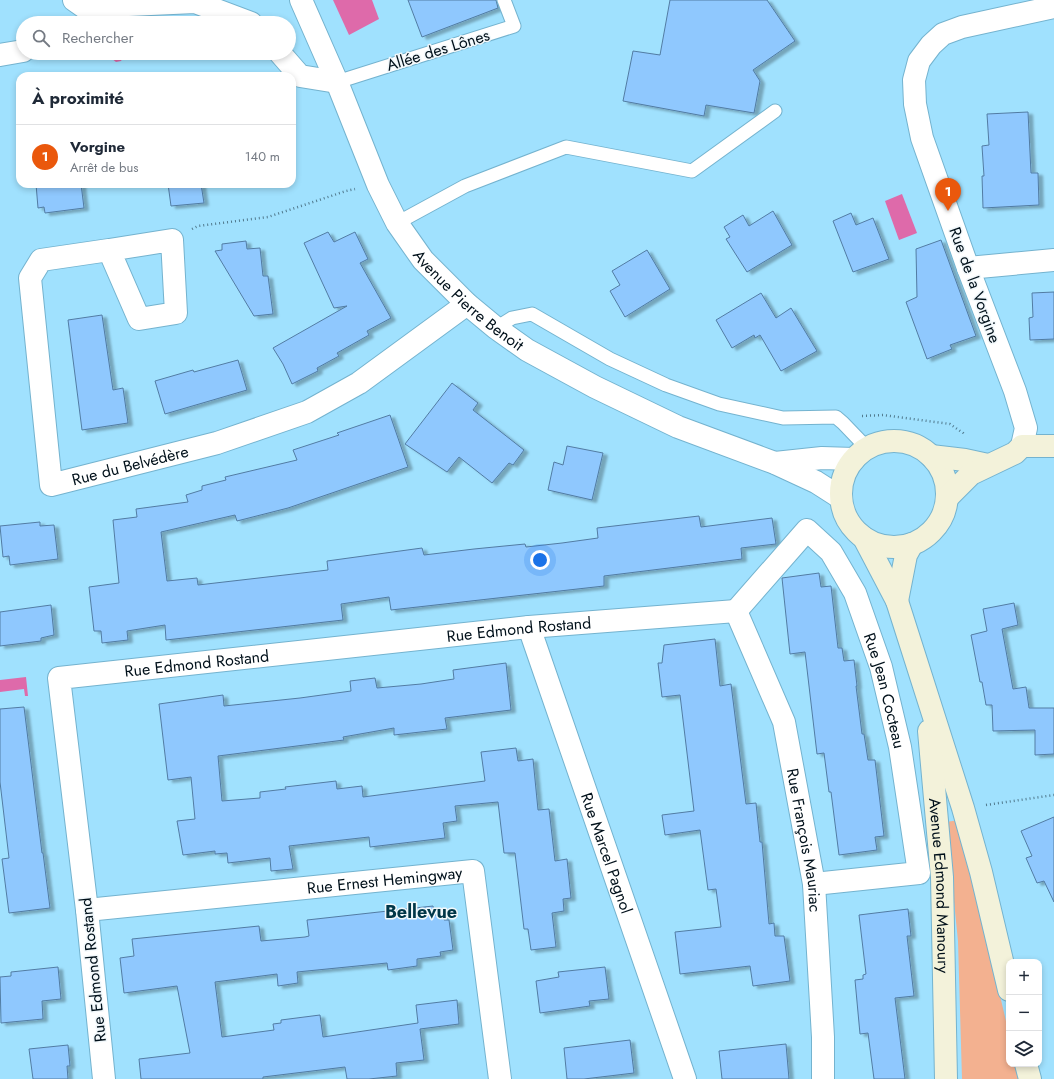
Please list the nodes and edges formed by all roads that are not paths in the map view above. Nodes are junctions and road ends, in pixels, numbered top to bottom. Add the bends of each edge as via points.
1 (300, 0) edge
2 (504, 0) edge
3 (1042, 6) edge
4 (80, 10) edge
5 (232, 16) edge
6 (16, 53) edge
7 (0, 54) edge
8 (286, 60) edge
9 (337, 82) junction
10 (775, 111) dead end
11 (397, 223) junction
12 (109, 250) junction
13 (1054, 260) edge
14 (968, 268) junction
15 (467, 304) junction
16 (496, 328) junction
17 (1022, 446) junction
18 (1054, 446) edge
19 (861, 454) junction
20 (931, 456) junction
21 (775, 463) junction
22 (988, 465) junction
23 (841, 498) junction
24 (947, 498) junction
25 (864, 538) junction
26 (912, 544) junction
27 (897, 601) junction
28 (736, 611) junction
29 (529, 627) junction
30 (925, 692) junction
31 (814, 884) junction
32 (88, 910) junction
33 (1006, 977) edge
34 (1027, 1067) edge
35 (104, 1079) edge
36 (500, 1079) edge
37 (685, 1079) edge
38 (823, 1079) edge
39 (946, 1079) edge
40 (1030, 1079) edge

1 - 9 street, Avenue Pierre Benoit
2 - 9 lane, Allée des Lônes via 514,26
3 - 14 street, Rue de la Vorgine via 942,34 919,61 914,80 915,104 922,138
4 - 5 street via 195,2
6 - 7 street
8 - 9 street via 300,76
9 - 11 street, Avenue Pierre Benoit via 378,185
10 - 11 lane via 692,171 566,147 465,186
11 - 15 street, Avenue Pierre Benoit via 423,260
12 - 12 street, Rue du Belvédère via 139,319 176,313 172,240
12 - 15 street, Rue du Belvédère via 41,260 30,278 52,485 217,443 307,412 359,383
13 - 14 street
14 - 17 street, Rue de la Vorgine via 1026,428
15 - 16 street, Avenue Pierre Benoit
16 - 19 lane via 512,318 532,314 610,359 719,404 783,418 836,418 843,423
16 - 21 street, Avenue Pierre Benoit via 527,350 595,387 678,426
17 - 18 street
17 - 22 street via 1015,453
19 - 20 street via 883,442 900,442 917,446
19 - 21 street, Avenue Pierre Benoit
19 - 23 street via 846,470
20 - 22 street
20 - 24 street via 946,482
21 - 23 street, Avenue Pierre Benoit via 816,482
22 - 24 street via 971,474
23 - 25 street via 844,513 852,527
24 - 26 street via 944,513 936,526 926,537
25 - 26 street via 879,545 896,547
25 - 27 street, Avenue Edmond Manoury
26 - 27 street, Avenue Edmond Manoury via 906,555
27 - 30 street, Avenue Edmond Manoury
28 - 29 street, Rue Edmond Rostand
28 - 31 street, Rue François Mauriac via 784,722
28 - 31 street, Rue Jean Cocteau via 807,530 831,552 855,593 881,667 900,747 919,873
29 - 32 street, Rue Edmond Rostand via 59,678
29 - 37 street, Rue Marcel Pagnol
30 - 33 street, Avenue Edmond Manoury via 963,808
30 - 39 street, Avenue Edmond Manoury via 942,877
31 - 38 street, Rue François Mauriac
32 - 35 street, Rue Edmond Rostand
32 - 36 street, Rue Ernest Hemingway via 473,871
34 - 40 street

